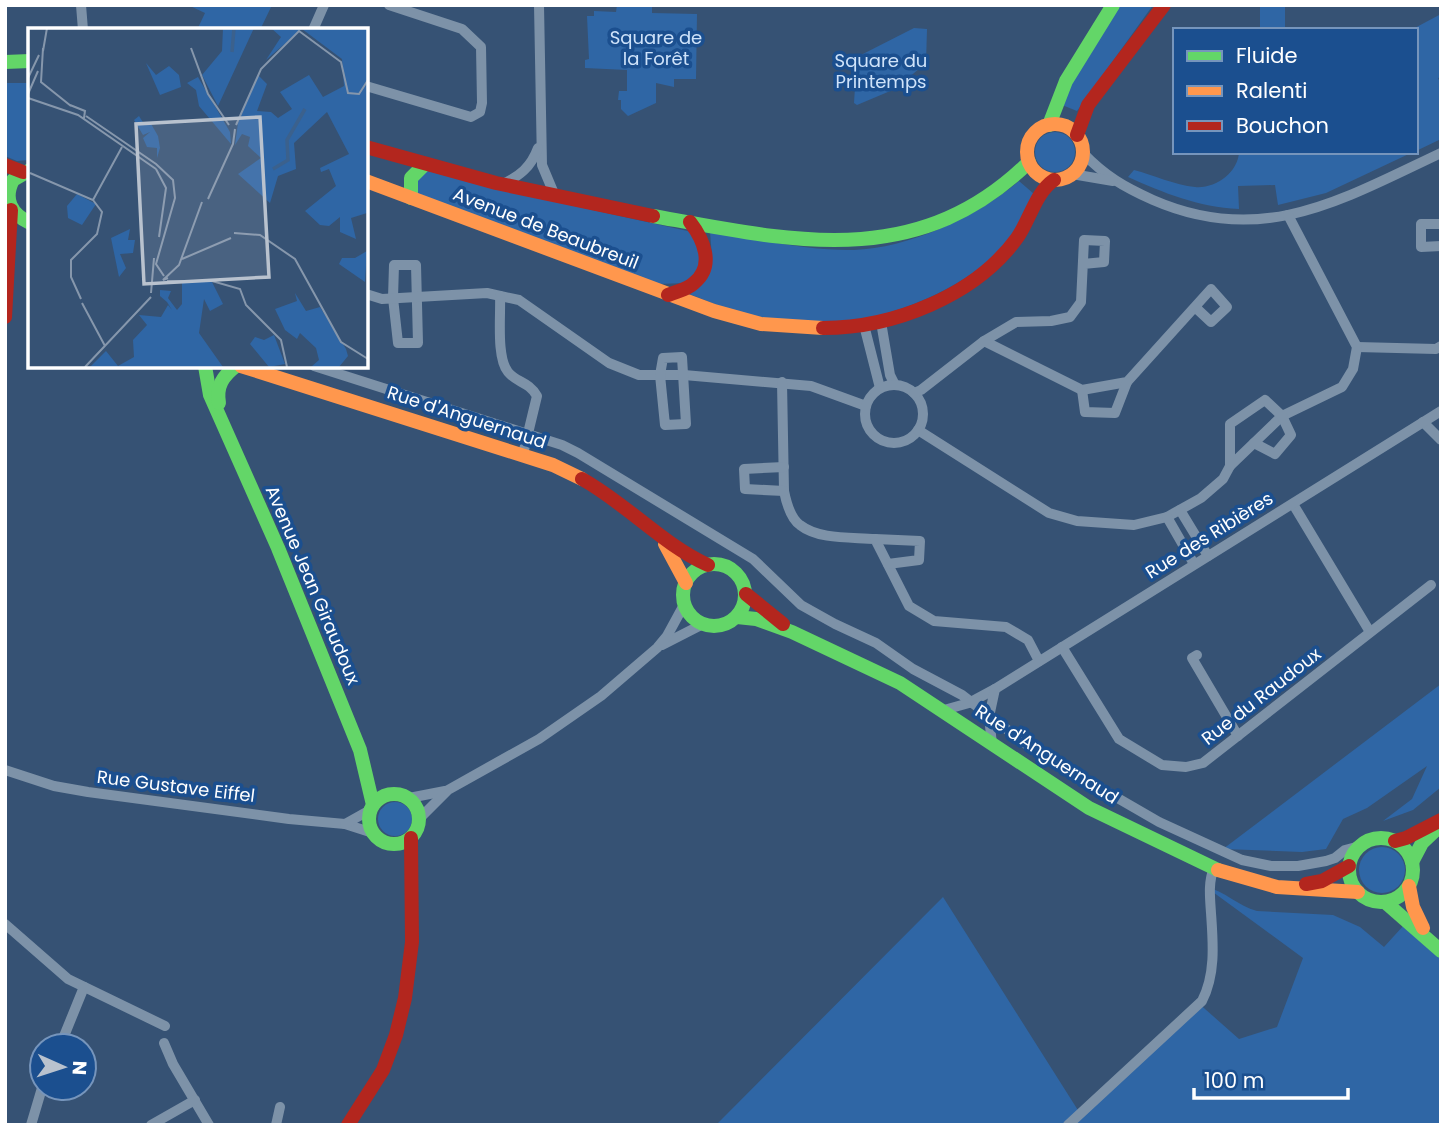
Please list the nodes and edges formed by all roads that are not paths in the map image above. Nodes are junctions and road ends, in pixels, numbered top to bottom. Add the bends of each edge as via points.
1 (80, 5) edge
2 (324, 5) edge
3 (539, 5) edge
4 (1113, 5) edge
5 (1164, 5) edge
6 (394, 6) edge
7 (82, 28) edge
8 (314, 28) edge
9 (28, 61) edge
10 (5, 62) edge
11 (368, 87) edge
12 (1049, 125) junction
13 (1077, 135) junction
14 (541, 142) junction
15 (368, 148) edge
16 (1083, 153) junction
17 (1441, 153) edge
18 (1030, 162) junction
19 (425, 164) junction
20 (5, 165) edge
21 (27, 171) edge
22 (1072, 174) junction
23 (1055, 180) junction
24 (368, 182) edge
25 (1115, 182) junction
26 (501, 185) junction
27 (7, 188) edge
28 (555, 197) junction
29 (411, 198) junction
30 (11, 210) junction
31 (1289, 215) junction
32 (690, 222) junction
33 (28, 223) edge
34 (28, 224) edge
35 (1441, 224) edge
36 (1441, 246) edge
37 (8, 254) junction
38 (1083, 264) dead end
39 (368, 295) edge
40 (668, 295) junction
41 (500, 296) junction
42 (418, 297) junction
43 (393, 298) junction
44 (1195, 307) dead end
45 (5, 317) edge
46 (881, 322) junction
47 (864, 326) junction
48 (984, 341) junction
49 (1441, 346) edge
50 (1357, 347) junction
51 (205, 368) edge
52 (235, 368) edge
53 (245, 368) edge
54 (320, 368) edge
55 (660, 375) junction
56 (684, 375) junction
57 (782, 382) junction
58 (1127, 382) junction
59 (895, 385) junction
60 (880, 388) junction
61 (1082, 390) junction
62 (914, 393) junction
63 (866, 406) junction
64 (1441, 411) edge
65 (1282, 416) junction
66 (223, 422) junction
67 (1423, 422) junction
68 (918, 430) junction
69 (528, 436) junction
70 (1441, 440) edge
71 (1254, 443) junction
72 (523, 454) junction
73 (1230, 466) junction
74 (784, 467) junction
75 (784, 491) junction
76 (1293, 504) junction
77 (1180, 510) junction
78 (1167, 517) junction
79 (663, 539) junction
80 (875, 539) junction
81 (1208, 556) junction
82 (888, 564) junction
83 (1194, 564) junction
84 (708, 565) junction
85 (686, 583) junction
86 (1431, 585) dead end
87 (746, 594) junction
88 (685, 603) junction
89 (737, 617) junction
90 (703, 624) junction
91 (792, 632) junction
92 (1370, 632) junction
93 (657, 648) junction
94 (1062, 648) junction
95 (1197, 655) dead end
96 (1039, 660) junction
97 (995, 689) junction
98 (969, 703) junction
99 (944, 710) junction
100 (989, 717) junction
101 (1238, 736) junction
102 (992, 744) junction
103 (365, 764) junction
104 (5, 770) edge
105 (448, 790) junction
106 (402, 796) junction
107 (372, 807) junction
108 (419, 818) junction
109 (1441, 820) edge
110 (345, 824) junction
111 (1441, 825) edge
112 (373, 833) junction
113 (411, 838) junction
114 (1395, 841) junction
115 (388, 844) junction
116 (1360, 846) junction
117 (1412, 862) junction
118 (1349, 866) junction
119 (408, 868) junction
120 (1214, 868) junction
121 (1409, 886) junction
122 (1290, 887) junction
123 (1358, 892) junction
124 (1385, 902) junction
125 (5, 924) edge
126 (1426, 936) junction
127 (1441, 951) edge
128 (84, 987) junction
129 (165, 1026) dead end
130 (66, 1032) edge
131 (164, 1043) dead end
132 (195, 1100) junction
133 (38, 1102) edge
134 (280, 1107) dead end
135 (31, 1125) edge
136 (151, 1125) edge
137 (209, 1125) edge
138 (276, 1125) edge
139 (348, 1125) edge
140 (1068, 1125) edge

1 - 7 street
2 - 8 street
3 - 14 street
4 - 12 main road via 1066,81
5 - 13 main road via 1088,105
6 - 11 street via 462,29 481,47 480,112 471,117
9 - 10 main road
12 - 13 main road via 1065,126
12 - 18 main road via 1032,138
13 - 16 main road
14 - 26 street via 533,163
14 - 28 street via 542,165
15 - 19 main road, Avenue de Beaubreuil
16 - 22 main road
16 - 25 street
17 - 31 street via 1338,201
18 - 23 main road via 1039,174
18 - 32 main road, Avenue de Beaubreuil via 1009,182 962,211 889,237 852,242
19 - 26 main road, Avenue de Beaubreuil
19 - 29 main road via 409,181
20 - 21 main road
21 - 27 main road
22 - 23 main road
22 - 25 street
23 - 46 main road, Avenue de Beaubreuil via 1046,186 1028,223 1006,252 961,288
24 - 29 main road, Avenue de Beaubreuil
25 - 31 street via 1196,214 1245,220
26 - 28 main road, Avenue de Beaubreuil
27 - 30 main road
28 - 32 main road, Avenue de Beaubreuil
29 - 40 main road, Avenue de Beaubreuil
30 - 33 main road
30 - 37 main road
31 - 50 street
32 - 40 main road via 707,250 706,269 694,285
34 - 37 main road via 18,232
35 - 36 street via 1422,224 1421,247
37 - 45 main road
38 - 48 street via 1081,302 1070,317 1016,322
39 - 43 street
40 - 47 main road, Avenue de Beaubreuil via 758,324 808,329
41 - 42 street
41 - 55 street via 519,300 610,363 639,375
41 - 69 street via 502,362 537,396
42 - 43 street
42 - 43 street via 416,265 394,265
42 - 43 street via 418,343 398,343
44 - 58 street
46 - 47 main road, Avenue de Beaubreuil
46 - 59 street
47 - 60 street
48 - 61 street
48 - 62 street
49 - 50 street
50 - 65 street via 1353,369 1342,387
51 - 66 main road, Avenue Jean Giraudoux via 210,395
52 - 66 main road, Avenue Jean Giraudoux via 218,383
53 - 72 main road, Rue d'Anguernaud
54 - 69 street
55 - 56 street
55 - 56 street via 663,358 682,357
55 - 56 street via 665,425 686,424
56 - 57 street
57 - 63 street via 811,386
57 - 74 street
58 - 61 street
58 - 61 street via 1115,413 1086,412
59 - 60 street
59 - 62 street
60 - 63 street
62 - 68 street via 923,411
63 - 68 street via 871,432 886,442 904,441
64 - 67 street, Rue des Ribières
65 - 71 street
65 - 71 street via 1291,435 1275,454
65 - 73 street via 1265,400 1230,424
66 - 103 main road, Avenue Jean Giraudoux
67 - 70 street
67 - 76 street, Rue des Ribières
68 - 78 street via 1049,513 1077,521 1134,525
69 - 72 street
69 - 98 street via 578,453 753,559 801,605 876,643
71 - 73 street
72 - 79 main road, Rue d'Anguernaud via 584,480 625,506
73 - 77 street via 1223,480
74 - 75 street
74 - 75 street via 744,469 745,489
75 - 80 street via 799,525 822,535
76 - 81 street, Rue des Ribières
76 - 92 street
77 - 78 street
77 - 81 street
78 - 83 street
79 - 84 main road, Rue d'Anguernaud
79 - 85 main road, Rue d'Anguernaud
80 - 82 street
80 - 82 street via 920,541 919,560
81 - 83 street, Rue des Ribières
82 - 96 street via 909,607 934,621 1006,627 1028,640
83 - 94 street, Rue des Ribières
84 - 85 main road via 695,570
84 - 87 main road, Rue d'Anguernaud via 732,569
85 - 88 main road
86 - 92 street, Rue du Raudoux
87 - 89 main road
87 - 91 main road, Rue d'Anguernaud
88 - 90 main road via 691,616
88 - 93 street
89 - 90 main road, Rue d'Anguernaud via 719,626
89 - 91 main road, Rue d'Anguernaud
90 - 93 street
91 - 99 main road, Rue d'Anguernaud via 900,683
92 - 101 street, Rue du Raudoux
93 - 105 street via 539,740
94 - 96 street, Rue des Ribières
94 - 101 street, Rue du Raudoux via 1119,739 1162,765 1203,763
95 - 101 street via 1192,658
96 - 97 street, Rue des Ribières
97 - 98 street, Rue des Ribières
97 - 100 street
98 - 99 street, Rue des Ribières
98 - 100 street
99 - 102 main road, Rue d'Anguernaud
100 - 102 street
100 - 116 street via 1031,748 1159,822 1242,860 1298,866 1326,861
102 - 120 main road, Rue d'Anguernaud via 1090,808
103 - 106 main road, Avenue Jean Giraudoux via 379,782
103 - 107 main road, Avenue Jean Giraudoux
104 - 110 street, Rue Gustave Eiffel via 88,792
105 - 106 street
105 - 108 street
106 - 107 main road via 383,796
106 - 108 main road via 414,803
107 - 110 street
107 - 112 main road via 369,824
108 - 113 main road
109 - 114 main road
110 - 112 street, Rue Gustave Eiffel
111 - 117 main road
112 - 115 main road
113 - 115 main road
113 - 119 main road
114 - 116 main road via 1377,838
114 - 117 main road
115 - 119 main road
116 - 118 main road
117 - 121 main road
118 - 122 main road, Rue d'Anguernaud via 1322,881
118 - 123 main road
119 - 139 main road via 411,963 401,1015 383,1070
120 - 122 main road, Rue d'Anguernaud
120 - 140 street via 1209,894 1213,954 1202,1001
121 - 124 main road via 1399,897
121 - 126 main road
122 - 123 main road, Rue d'Anguernaud
123 - 124 main road
124 - 126 main road
125 - 128 street via 68,979
126 - 127 main road
128 - 129 street
128 - 130 street
131 - 132 street
132 - 136 street
132 - 137 street
133 - 135 street
134 - 138 street

